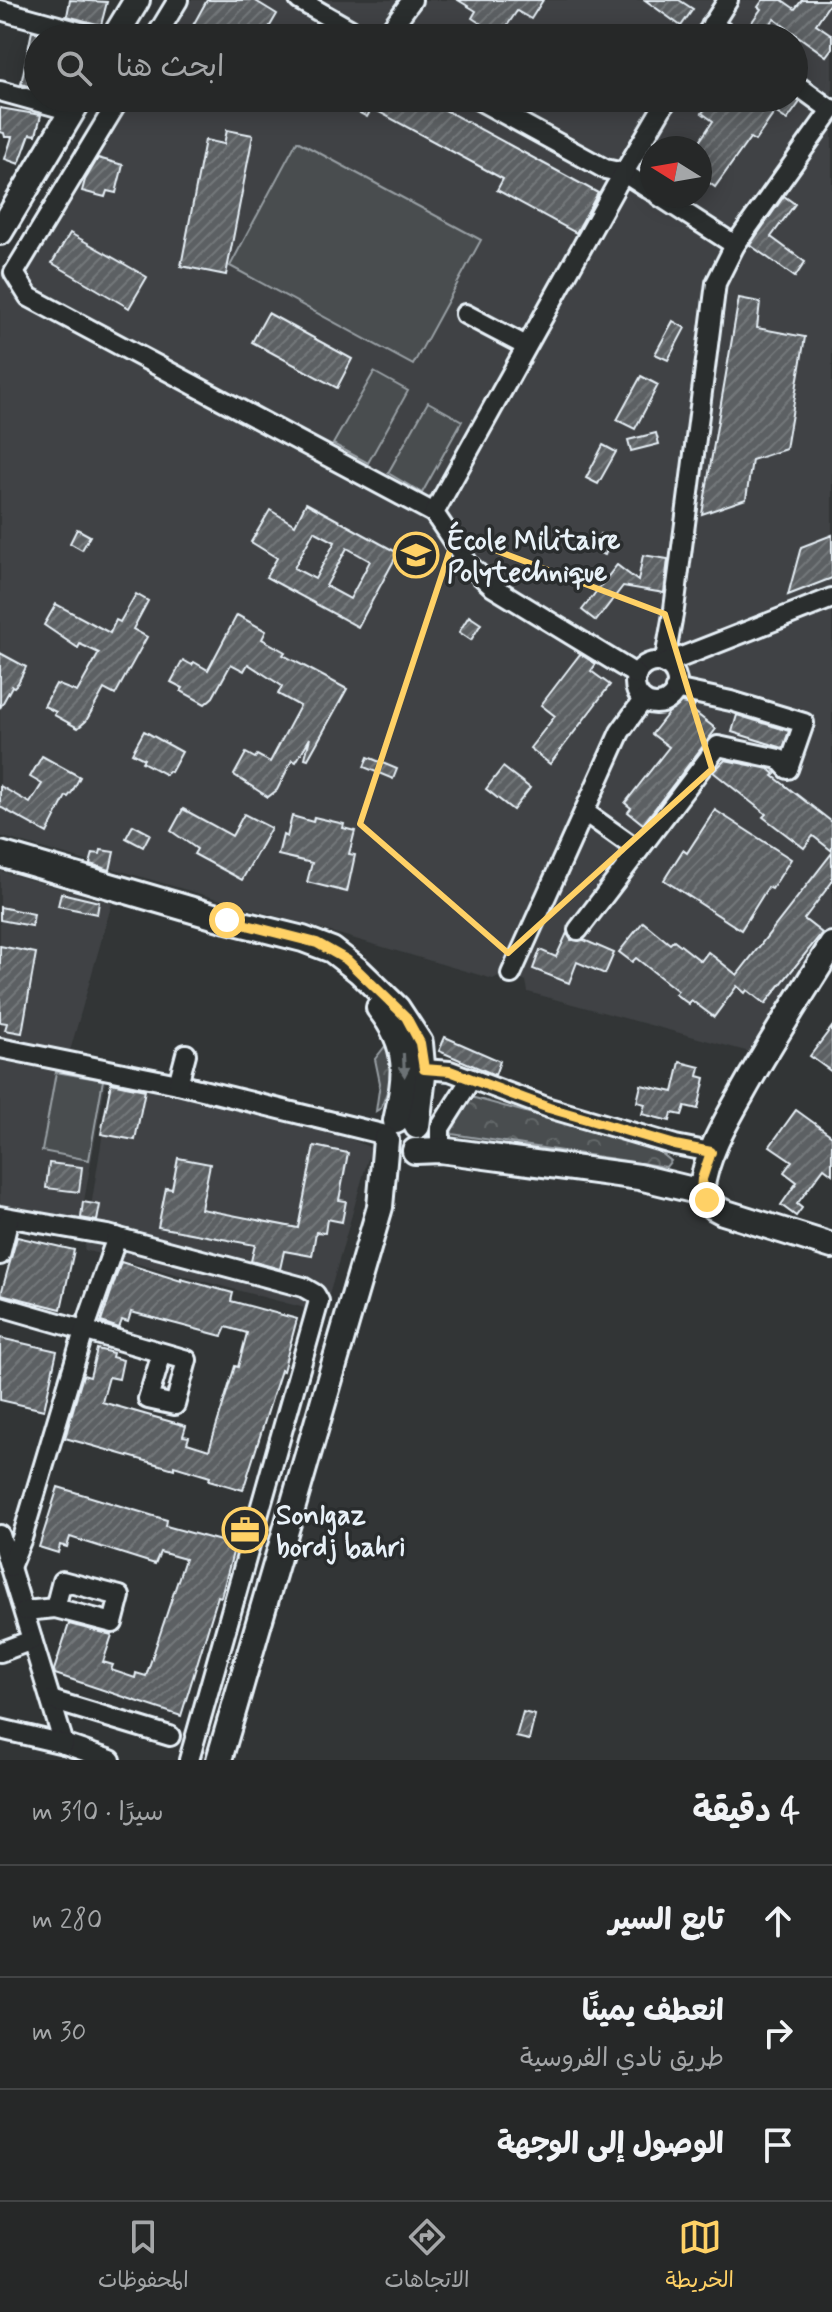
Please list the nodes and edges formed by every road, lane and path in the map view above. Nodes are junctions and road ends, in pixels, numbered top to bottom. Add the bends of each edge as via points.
1 (137, 0) edge
2 (178, 0) edge
3 (299, 0) edge
4 (412, 0) edge
5 (728, 0) edge
6 (0, 10) edge
7 (51, 24) edge
8 (122, 24) edge
9 (163, 24) edge
10 (341, 24) edge
11 (394, 24) edge
12 (713, 24) edge
13 (0, 91) edge
14 (24, 95) edge
15 (808, 97) edge
16 (71, 112) edge
17 (112, 112) edge
18 (501, 112) edge
19 (660, 112) edge
20 (829, 119) edge
21 (624, 173) junction
22 (640, 183) edge
23 (678, 208) edge
24 (0, 232) edge
25 (735, 245) junction
26 (465, 314) dead end
27 (526, 346) junction
28 (434, 513) junction
29 (832, 598) edge
30 (664, 664) junction
31 (637, 675) junction
32 (675, 689) junction
33 (643, 700) junction
34 (586, 813) junction
35 (638, 850) junction
36 (0, 854) edge
37 (578, 930) dead end
38 (279, 934) junction
39 (832, 945) edge
40 (511, 974) dead end
41 (0, 1048) edge
42 (186, 1054) dead end
43 (424, 1069) junction
44 (467, 1078) junction
45 (178, 1084) junction
46 (410, 1138) junction
47 (711, 1152) junction
48 (701, 1192) junction
49 (4, 1217) edge
50 (117, 1237) junction
51 (832, 1246) edge
52 (0, 1255) edge
53 (0, 1306) edge
54 (84, 1331) junction
55 (162, 1353) dead end
56 (0, 1535) edge
57 (10, 1567) junction
58 (55, 1608) dead end
59 (25, 1611) junction
60 (32, 1640) junction
61 (0, 1652) edge
62 (51, 1700) junction
63 (0, 1729) edge
64 (170, 1736) dead end
65 (64, 1744) junction
66 (111, 1760) edge
67 (189, 1760) edge
68 (219, 1760) edge

1 - 8 main road
2 - 9 street
3 - 10 street
4 - 11 street
5 - 12 street
6 - 7 street
13 - 14 street
15 - 20 street
16 - 24 main road
17 - 28 street via 14,273 29,297
18 - 21 street via 605,169
19 - 21 street
20 - 25 street
21 - 22 street
21 - 27 street
23 - 25 street
25 - 30 street via 716,283
26 - 27 street
27 - 28 street
28 - 31 street via 469,565 493,587
29 - 30 street
30 - 31 street via 648,664
30 - 32 street via 675,676
31 - 33 street via 636,688
32 - 33 street via 662,703
32 - 35 street via 804,723 788,769 779,759 718,746
33 - 34 street via 620,732
34 - 35 street
34 - 40 street
35 - 37 street
36 - 38 main road
38 - 43 main road via 332,950 359,971 406,1017 420,1043
38 -> 46 main road via 342,969 389,1020 403,1051
39 - 47 main road
41 - 45 street
42 - 45 street
43 - 44 street
43 - 46 main road
44 - 46 street via 434,1120
44 - 46 street via 440,1128
44 - 47 street via 587,1119
45 - 46 street
46 - 48 main road
46 - 68 main road via 380,1207
47 - 48 main road
48 - 51 main road via 723,1212
49 - 50 street
49 - 52 street
50 - 54 street
50 - 67 street via 303,1287 319,1301
53 - 54 street
54 - 55 street
54 - 57 street
56 - 57 street
57 - 59 street
58 - 59 street
59 - 60 street
60 - 61 street
60 - 62 street
62 - 64 street
62 - 65 street
63 - 65 street
65 - 66 street

